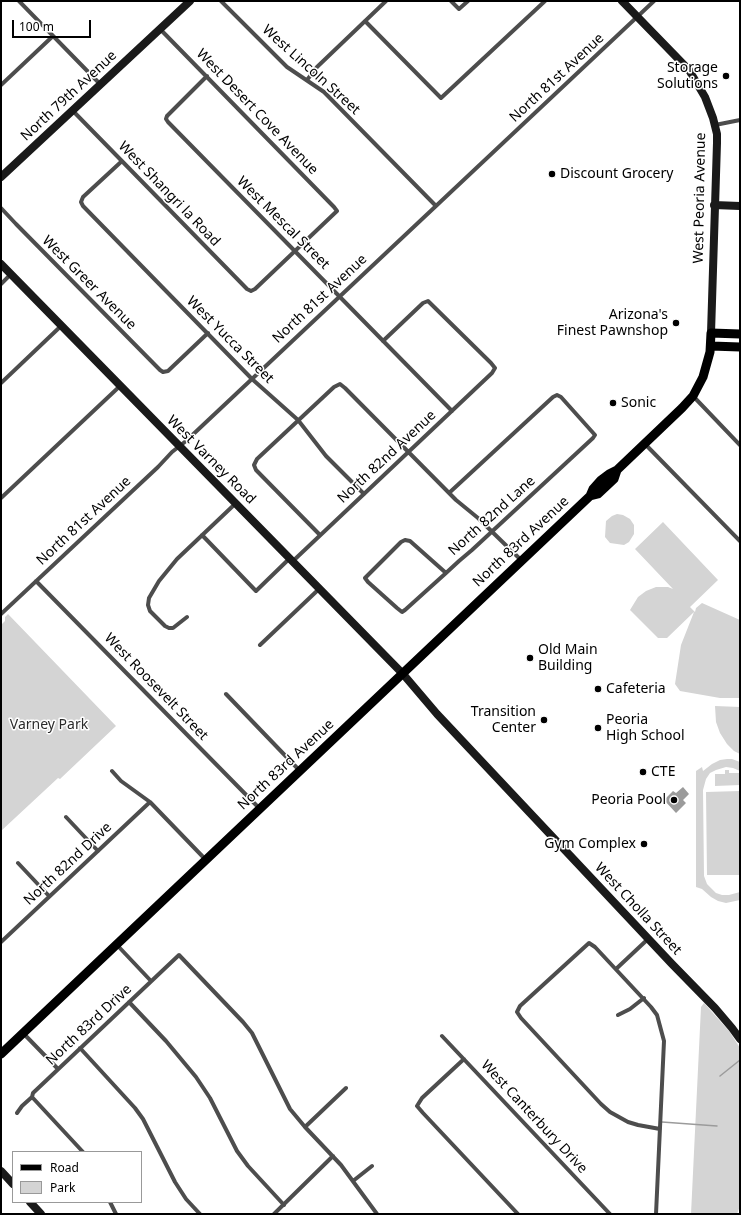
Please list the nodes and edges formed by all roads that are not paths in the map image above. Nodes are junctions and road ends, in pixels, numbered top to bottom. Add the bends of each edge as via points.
1 (19, 1) edge
2 (190, 1) edge
3 (221, 1) edge
4 (386, 1) edge
5 (451, 1) edge
6 (468, 1) edge
7 (545, 1) edge
8 (622, 1) edge
9 (654, 1) edge
10 (637, 17) junction
11 (365, 21) junction
12 (160, 29) junction
13 (53, 36) junction
14 (207, 76) junction
15 (1, 78) edge
16 (307, 80) junction
17 (5, 82) junction
18 (100, 84) junction
19 (1, 86) edge
20 (73, 111) junction
21 (740, 120) edge
22 (715, 125) junction
23 (122, 161) junction
24 (1, 177) edge
25 (714, 205) junction
26 (436, 206) junction
27 (740, 206) edge
28 (1, 208) edge
29 (295, 252) junction
30 (1, 264) edge
31 (11, 274) junction
32 (1, 284) edge
33 (339, 297) junction
34 (62, 326) junction
35 (208, 333) junction
36 (740, 334) edge
37 (711, 340) junction
38 (383, 341) junction
39 (740, 347) edge
40 (252, 379) junction
41 (1, 383) edge
42 (120, 386) junction
43 (693, 396) junction
44 (452, 411) junction
45 (298, 420) junction
46 (645, 444) junction
47 (740, 445) edge
48 (180, 446) junction
49 (408, 452) junction
50 (449, 493) junction
51 (364, 494) junction
52 (1, 498) edge
53 (236, 503) junction
54 (493, 531) junction
55 (202, 535) junction
56 (320, 536) junction
57 (740, 541) edge
58 (291, 560) junction
59 (521, 561) junction
60 (446, 573) junction
61 (36, 581) junction
62 (319, 589) junction
63 (1, 614) edge
64 (187, 617) dead end
65 (260, 645) dead end
66 (403, 674) junction
67 (226, 694) dead end
68 (112, 771) dead end
69 (300, 772) junction
70 (150, 802) junction
71 (260, 809) junction
72 (66, 817) dead end
73 (98, 851) junction
74 (206, 860) junction
75 (18, 863) dead end
76 (50, 896) junction
77 (648, 939) junction
78 (1, 942) edge
79 (117, 945) junction
80 (616, 969) junction
81 (151, 981) junction
82 (644, 998) junction
83 (129, 1002) junction
84 (618, 1015) dead end
85 (23, 1033) junction
86 (442, 1036) dead end
87 (740, 1039) edge
88 (80, 1048) junction
89 (1, 1054) edge
90 (464, 1059) junction
91 (58, 1069) junction
92 (346, 1088) dead end
93 (32, 1097) junction
94 (17, 1113) dead end
95 (305, 1127) junction
96 (660, 1129) junction
97 (82, 1151) edge
98 (333, 1156) junction
99 (372, 1166) dead end
100 (1, 1171) edge
101 (353, 1181) junction
102 (12, 1183) edge
103 (31, 1203) edge
104 (110, 1203) edge
105 (284, 1205) junction
106 (41, 1214) edge
107 (116, 1214) edge
108 (200, 1214) edge
109 (274, 1214) edge
110 (377, 1214) edge
111 (518, 1214) edge
112 (610, 1214) edge
113 (656, 1214) edge

1 - 13 street
2 - 12 street, North 79th Avenue
3 - 16 street, West Lincoln Street via 287,67
4 - 11 street
5 - 6 street via 459,9
7 - 11 street via 441,98
8 - 10 street, West Peoria Avenue
9 - 10 street, North 81st Avenue
10 - 22 street, West Peoria Avenue via 689,70 708,104
10 - 26 street, North 81st Avenue
11 - 16 street
12 - 14 street, West Desert Cove Avenue
12 - 18 street, North 79th Avenue
13 - 17 street
13 - 18 street
14 - 29 street, West Mescal Street via 166,119
14 - 29 street, West Desert Cove Avenue via 337,211
15 - 17 street
16 - 26 street, West Lincoln Street via 324,92
17 - 19 street
18 - 20 street, North 79th Avenue
20 - 23 street, West Shangri la Road
20 - 24 street, North 79th Avenue
21 - 22 street
22 - 25 street, West Peoria Avenue via 717,143
23 - 29 street, West Shangri la Road via 247,289 255,289
23 - 35 street, West Yucca Street via 83,197 81,202
25 - 27 street
25 - 37 street, West Peoria Avenue
26 - 33 street, North 81st Avenue
28 - 35 street, West Greer Avenue via 164,372
29 - 33 street, West Mescal Street
30 - 31 street, West Varney Road
31 - 32 street
31 - 34 street, West Varney Road
33 - 38 street, West Mescal Street
33 - 40 street, North 81st Avenue
34 - 41 street
34 - 42 street, West Varney Road
35 - 40 street, West Yucca Street
36 - 37 main road
37 - 39 main road
37 - 43 main road, North 83rd Avenue via 703,377
38 - 44 street, West Mescal Street
38 - 44 street, North 82nd Avenue via 428,301 480,352 495,368
40 - 45 street, West Yucca Street
40 - 48 street, North 81st Avenue
42 - 48 street, West Varney Road
42 - 52 street
43 - 46 main road, North 83rd Avenue
43 - 47 street
44 - 49 street, North 82nd Avenue
45 - 49 street via 340,384
45 - 51 street, West Yucca Street via 326,456
45 - 56 street via 257,459 254,465
46 - 57 street
46 - 59 main road, North 83rd Avenue via 617,470 614,479 598,494 590,496
48 - 53 street, West Varney Road
48 - 61 street, North 81st Avenue
49 - 50 street
49 - 51 street, North 82nd Avenue
50 - 54 street
50 - 54 street, North 82nd Lane via 553,397 560,397 595,435
51 - 56 street, North 82nd Avenue
53 - 55 street
53 - 58 street, West Varney Road
54 - 59 street
54 - 60 street, North 82nd Lane
55 - 58 street, North 82nd Avenue via 256,591
55 - 64 street via 172,564 152,592 148,605 160,623 169,628 178,625
56 - 58 street, North 82nd Avenue
58 - 62 street, West Varney Road
59 - 66 main road, North 83rd Avenue
60 - 60 street, North 82nd Lane via 402,612 366,578 405,540 410,541
61 - 63 street, North 81st Avenue
61 - 71 street, West Roosevelt Street
62 - 65 street
62 - 66 street, West Varney Road
66 - 69 main road, North 83rd Avenue
66 - 77 street, West Cholla Street via 437,714
67 - 69 street
68 - 70 street via 121,781
69 - 71 main road, North 83rd Avenue
70 - 73 street, North 82nd Drive
70 - 74 street
71 - 74 main road, North 83rd Avenue
72 - 73 street
73 - 76 street, North 82nd Drive
74 - 79 main road, North 83rd Avenue
75 - 76 street
76 - 78 street, North 82nd Drive
77 - 80 street
77 - 87 street, West Cholla Street via 715,1008
79 - 81 street
79 - 85 main road, North 83rd Avenue
80 - 82 street
80 - 96 street via 589,943 520,1006 517,1012 606,1108 633,1123
81 - 83 street, North 83rd Drive
81 - 95 street, North 83rd Drive via 179,955 252,1034 290,1109
82 - 84 street
82 - 96 street via 656,1015 664,1041
83 - 88 street, North 83rd Drive
83 - 105 street via 192,1071 210,1098 236,1151
85 - 89 main road, North 83rd Avenue
85 - 91 street
86 - 90 street, West Canterbury Drive
88 - 91 street, North 83rd Drive
88 - 108 street via 139,1114 175,1182
90 - 111 street via 422,1098 418,1106
90 - 112 street, West Canterbury Drive
91 - 93 street, North 83rd Drive
92 - 95 street
93 - 94 street, North 83rd Drive
93 - 97 street
95 - 98 street
96 - 113 street
98 - 101 street
98 - 105 street
99 - 101 street
100 - 102 street
101 - 110 street
103 - 106 street
104 - 107 street
105 - 109 street

